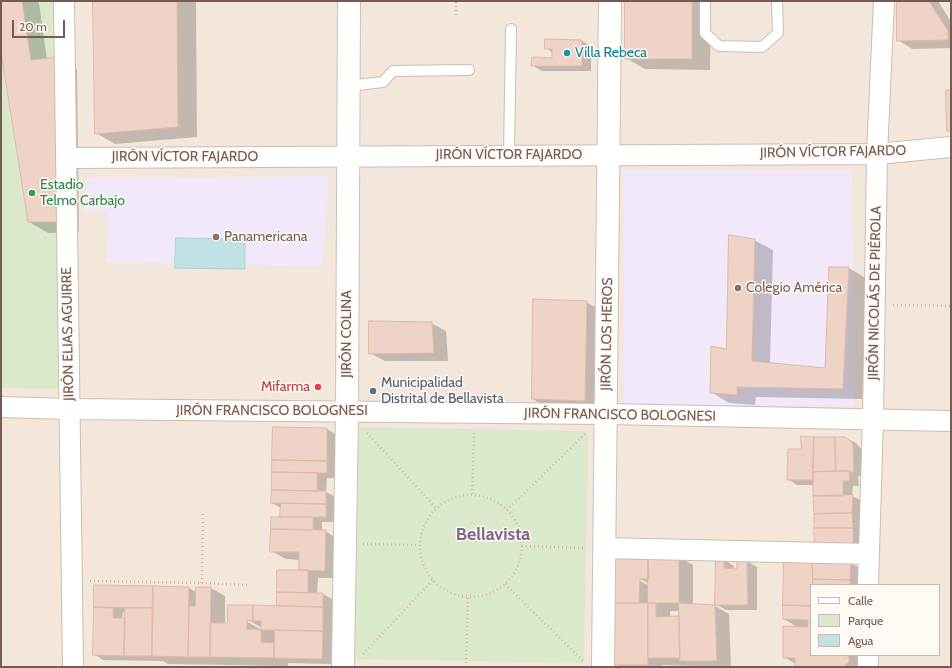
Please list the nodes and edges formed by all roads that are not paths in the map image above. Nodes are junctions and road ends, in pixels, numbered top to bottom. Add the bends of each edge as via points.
1 (64, 1) edge
2 (349, 1) edge
3 (610, 1) edge
4 (705, 1) edge
5 (777, 1) edge
6 (884, 1) edge
7 (511, 29) dead end
8 (469, 70) dead end
9 (348, 86) junction
10 (951, 146) edge
11 (609, 154) junction
12 (877, 154) junction
13 (509, 155) junction
14 (348, 156) junction
15 (66, 158) junction
16 (1, 407) edge
17 (69, 409) junction
18 (347, 411) junction
19 (606, 414) junction
20 (873, 419) junction
21 (951, 421) edge
22 (604, 548) junction
23 (868, 554) junction
24 (868, 584) edge
25 (868, 656) edge
26 (594, 664) edge
27 (72, 667) edge
28 (343, 667) edge
29 (868, 667) edge

1 - 15 street, JIRÓN ELIAS AGUIRRE
2 - 9 street, JIRÓN COLINA
3 - 11 street, JIRÓN LOS HEROS
4 - 5 lane via 705,33 719,46 762,47 778,33
6 - 12 street, JIRÓN NICOLÁS DE PIÉROLA
7 - 13 lane
8 - 9 lane via 393,71 383,82
9 - 14 street, JIRÓN COLINA
10 - 12 street, JIRÓN VÍCTOR FAJARDO
11 - 12 street, JIRÓN VÍCTOR FAJARDO
11 - 13 street, JIRÓN VÍCTOR FAJARDO
11 - 19 street, JIRÓN LOS HEROS
12 - 20 street, JIRÓN NICOLÁS DE PIÉROLA
13 - 14 street, JIRÓN VÍCTOR FAJARDO
14 - 15 street, JIRÓN VÍCTOR FAJARDO
14 - 18 street, JIRÓN COLINA
15 - 17 street, JIRÓN ELIAS AGUIRRE
16 - 17 street, JIRÓN FRANCISCO BOLOGNESI
17 - 18 street, JIRÓN FRANCISCO BOLOGNESI
17 - 27 street, JIRÓN ELIAS AGUIRRE
18 - 19 street, JIRÓN FRANCISCO BOLOGNESI
18 - 28 street, JIRÓN COLINA
19 - 20 street, JIRÓN FRANCISCO BOLOGNESI
19 - 22 street, JIRÓN LOS HEROS
20 - 21 street, JIRÓN FRANCISCO BOLOGNESI
20 - 23 street, JIRÓN NICOLÁS DE PIÉROLA
22 - 23 street
22 - 26 street, JIRÓN LOS HEROS
23 - 24 street, JIRÓN NICOLÁS DE PIÉROLA
25 - 29 street

